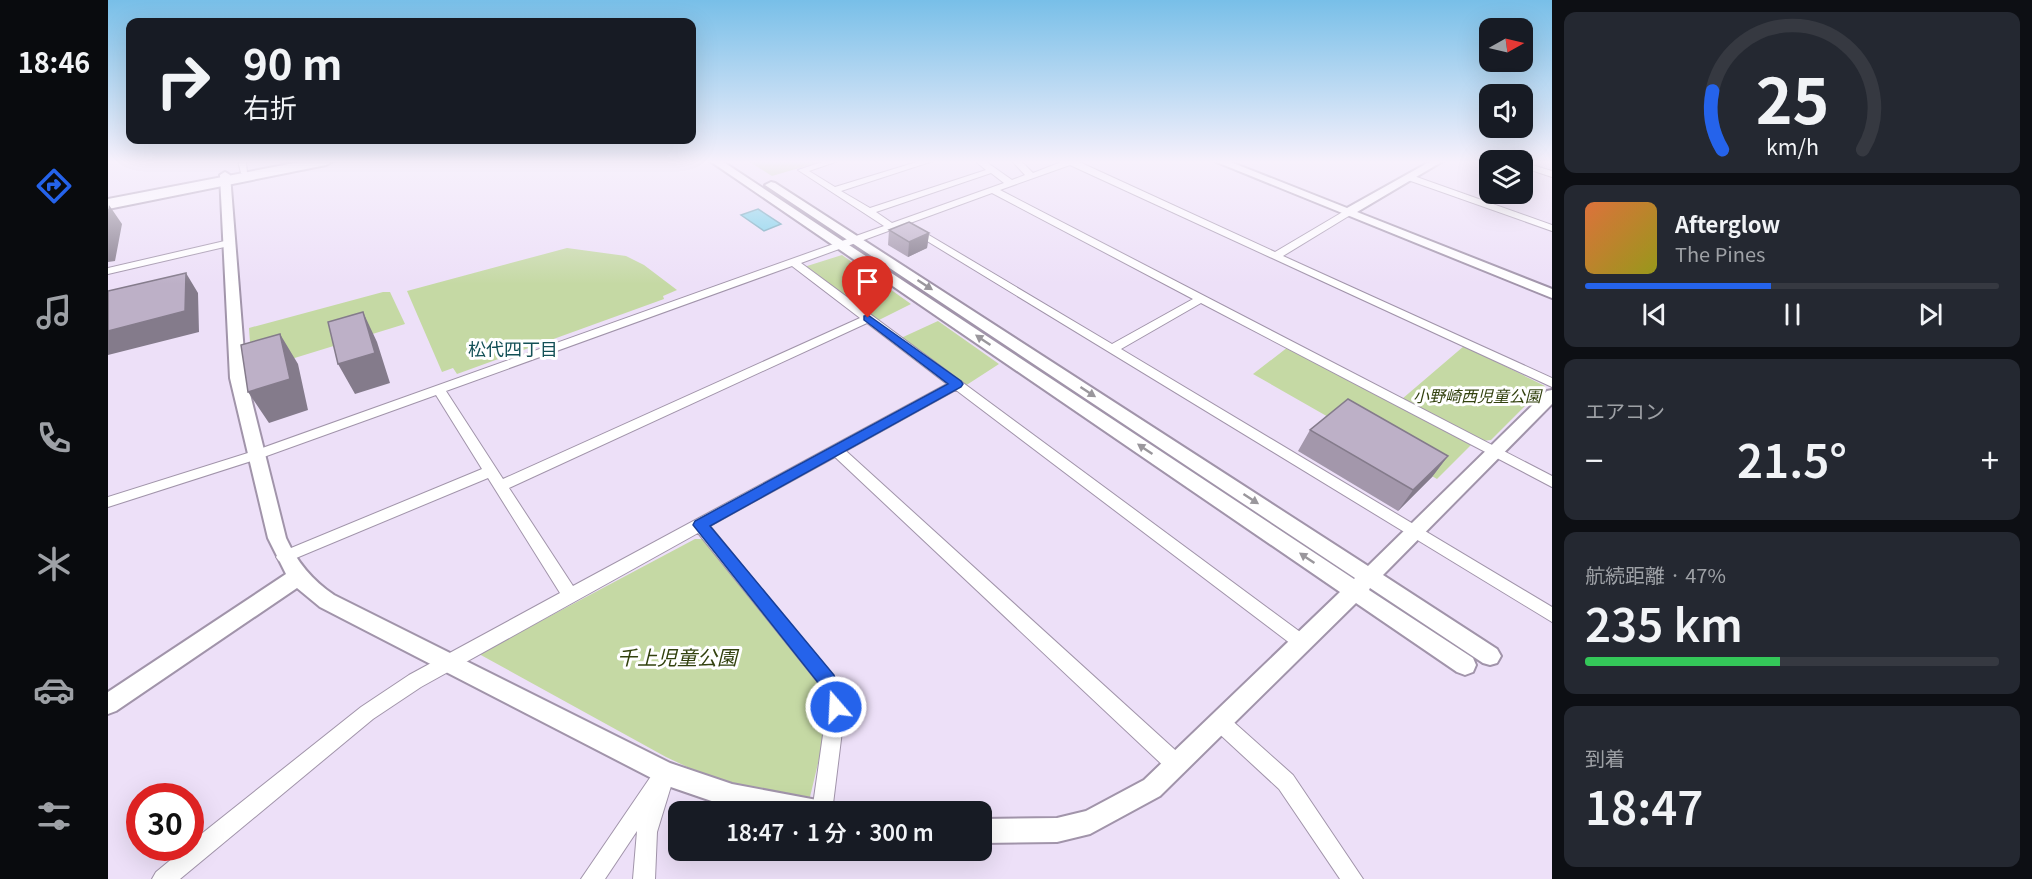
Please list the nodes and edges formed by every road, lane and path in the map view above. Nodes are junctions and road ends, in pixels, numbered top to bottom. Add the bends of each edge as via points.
1 (226, 202) edge
2 (783, 202) edge
3 (793, 202) edge
4 (853, 202) edge
5 (898, 202) edge
6 (959, 202) edge
7 (1016, 202) edge
8 (1159, 202) edge
9 (1323, 202) edge
10 (1366, 202) edge
11 (1478, 202) edge
12 (868, 212) junction
13 (1348, 212) junction
14 (896, 224) junction
15 (1552, 228) edge
16 (849, 242) junction
17 (229, 243) junction
18 (1275, 256) junction
19 (793, 262) junction
20 (108, 271) edge
21 (1552, 294) edge
22 (1201, 299) junction
23 (868, 318) junction
24 (1114, 348) junction
25 (1552, 383) edge
26 (957, 384) junction
27 (439, 390) junction
28 (1552, 394) edge
29 (836, 450) junction
30 (1494, 452) junction
31 (256, 455) junction
32 (490, 471) junction
33 (1552, 482) edge
34 (500, 486) junction
35 (108, 502) edge
36 (700, 525) junction
37 (1414, 532) junction
38 (284, 557) junction
39 (297, 577) junction
40 (1362, 584) junction
41 (571, 596) junction
42 (1552, 615) edge
43 (1301, 642) junction
44 (1490, 656) dead end
45 (449, 662) junction
46 (1465, 665) dead end
47 (108, 704) edge
48 (1221, 723) junction
49 (1177, 765) junction
50 (665, 773) junction
51 (759, 801) edge
52 (823, 801) edge
53 (992, 831) edge
54 (163, 879) edge
55 (592, 879) edge
56 (644, 879) edge
57 (1352, 879) edge

1 - 17 street
2 - 16 street
3 - 16 street
4 - 12 street
5 - 12 street
6 - 14 street
7 - 22 street
8 - 18 street
9 - 13 street
10 - 13 street
11 - 15 street
12 - 14 street
13 - 18 street
13 - 21 street
14 - 16 street
14 - 24 street
16 - 19 street
16 - 40 street
17 - 20 street
17 - 31 street via 238,378
18 - 25 street
19 - 23 street
19 - 27 street
22 - 24 street
22 - 30 street
23 - 26 street
23 - 34 street
24 - 37 street
26 - 29 street
26 - 43 street
27 - 31 street
27 - 32 street
28 - 30 street
29 - 36 street
29 - 49 street
30 - 33 street
30 - 37 street
31 - 35 street
31 - 38 street
32 - 34 street
32 - 38 street
34 - 41 street
36 - 41 street
36 - 52 street via 828,681 836,707
37 - 40 street
37 - 42 street
38 - 39 street
39 - 45 street via 327,601
39 - 47 street
40 - 43 street
40 - 44 street
40 - 46 street
41 - 45 street
43 - 48 street
45 - 50 street
45 - 54 street via 367,713
48 - 49 street
48 - 57 street via 1286,782
49 - 53 street via 1152,788 1090,822 1057,830
50 - 51 street
50 - 55 street
50 - 56 street via 647,832

